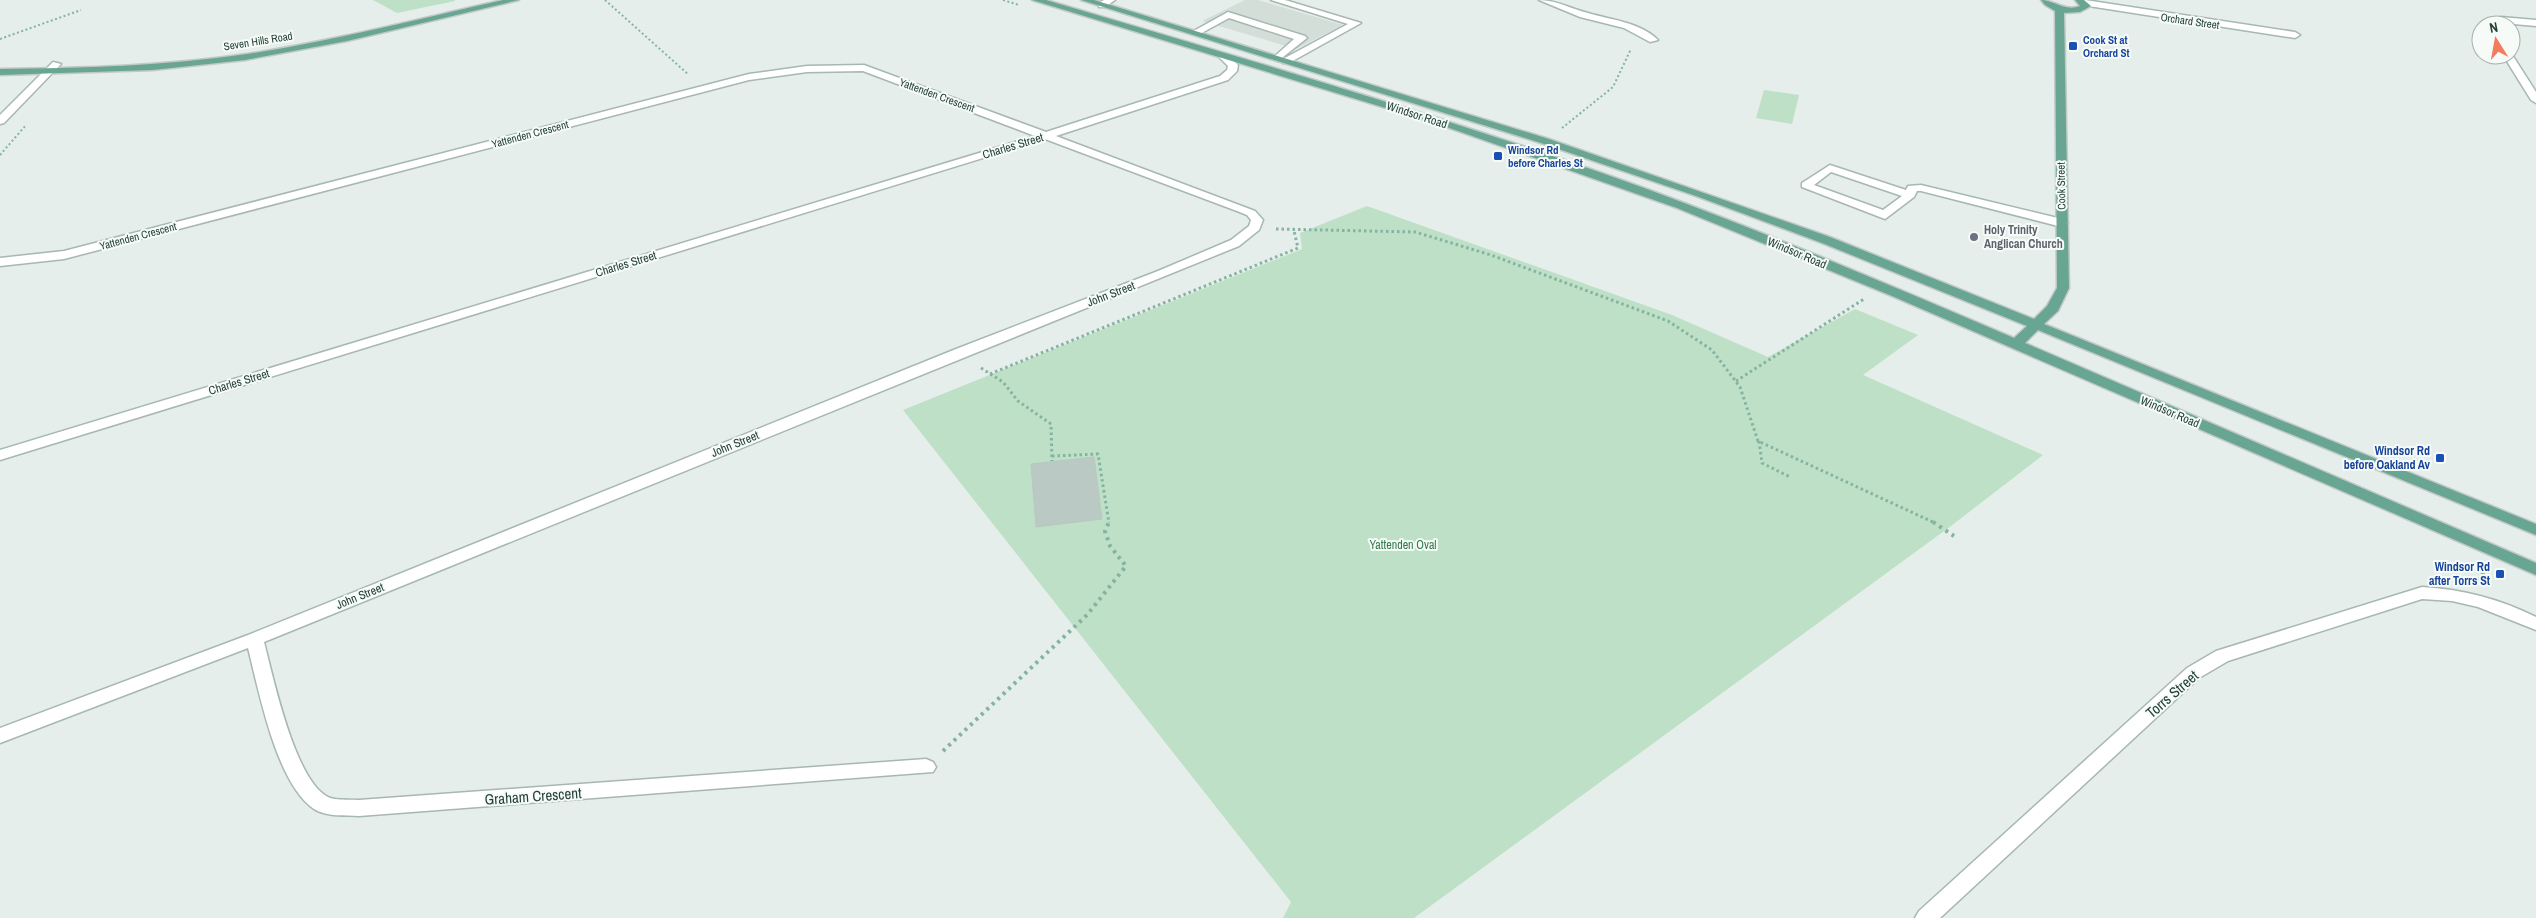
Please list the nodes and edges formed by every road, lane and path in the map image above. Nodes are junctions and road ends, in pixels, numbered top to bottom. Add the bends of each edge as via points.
1 (489, 0) edge
2 (515, 0) edge
3 (605, 0) edge
4 (1036, 0) edge
5 (1085, 0) edge
6 (1275, 0) edge
7 (1543, 0) edge
8 (2043, 1) edge
9 (1107, 2) edge
10 (2082, 2) edge
11 (2060, 9) junction
12 (82, 10) dead end
13 (1195, 33) junction
14 (2295, 35) dead end
15 (0, 39) edge
16 (1653, 40) joint
17 (1224, 57) junction
18 (1282, 60) junction
19 (0, 65) edge
20 (2514, 65) edge
21 (52, 68) junction
22 (0, 72) edge
23 (692, 78) dead end
24 (2536, 100) edge
25 (0, 121) edge
26 (1560, 130) dead end
27 (1051, 137) junction
28 (1910, 195) junction
29 (2062, 223) junction
30 (1255, 227) junction
31 (1294, 231) junction
32 (0, 262) edge
33 (1866, 298) dead end
34 (2037, 326) junction
35 (2015, 345) junction
36 (961, 352) junction
37 (990, 374) junction
38 (1736, 381) junction
39 (1758, 441) junction
40 (0, 455) edge
41 (1790, 477) dead end
42 (2536, 530) edge
43 (1954, 536) dead end
44 (2536, 569) edge
45 (2536, 624) edge
46 (254, 639) junction
47 (0, 736) edge
48 (926, 767) joint
49 (1926, 918) edge

1 - 21 main road, Seven Hills Road via 256,49
2 - 21 main road, Seven Hills Road via 247,57 136,69
3 - 23 path
4 - 17 main road, Windsor Road
5 - 9 main road, Windsor Road
6 - 18 street via 1356,23
7 - 16 street via 1583,15 1627,26
8 - 11 main road
9 - 13 main road, Windsor Road
10 - 11 main road via 2085,8 2081,10
10 - 14 street, Orchard Street
11 - 29 main road, Cook Street
12 - 15 path
13 - 18 main road, Windsor Road
13 - 18 street via 1228,15 1302,38 1289,46
16 - 26 path via 1629,50 1613,87
17 - 27 street, Charles Street via 1233,65 1232,71 1224,78
17 - 35 main road, Windsor Road via 1415,114 1617,183 1779,246
18 - 34 main road, Windsor Road via 1545,141 1700,194 1826,240
19 - 21 main road, Seven Hills Road
20 - 24 street
21 - 22 main road, Seven Hills Road
21 - 25 street
27 - 30 street via 1251,213 1257,220
27 - 32 street, Yattenden Crescent via 864,68 808,69 749,77 64,255
27 - 40 street, Charles Street
28 - 28 street via 1885,215 1806,185 1830,168
28 - 29 street via 1912,188 1921,188
29 - 34 main road, Cook Street via 2063,288 2056,304
30 - 31 path
30 - 36 street, John Street via 1235,243
31 - 37 path via 1298,248
31 - 38 path via 1415,232 1492,255 1668,321 1712,350
33 - 38 path
34 - 35 main road, Cook Street
34 - 42 main road, Windsor Road
35 - 44 main road, Windsor Road
36 - 37 path
36 - 46 street, John Street
37 - 48 path via 1003,382 1018,401 1051,424 1052,459 1098,454 1110,520 1105,531 1110,546 1126,566 1087,615
38 - 39 path
39 - 41 path via 1762,463
39 - 43 path via 1940,525
45 - 49 street, Torrs Street via 2480,599 2449,593 2422,593 2222,656 2193,673
46 - 47 street, John Street
46 - 48 street, Graham Crescent via 290,762 302,785 322,804 359,808

